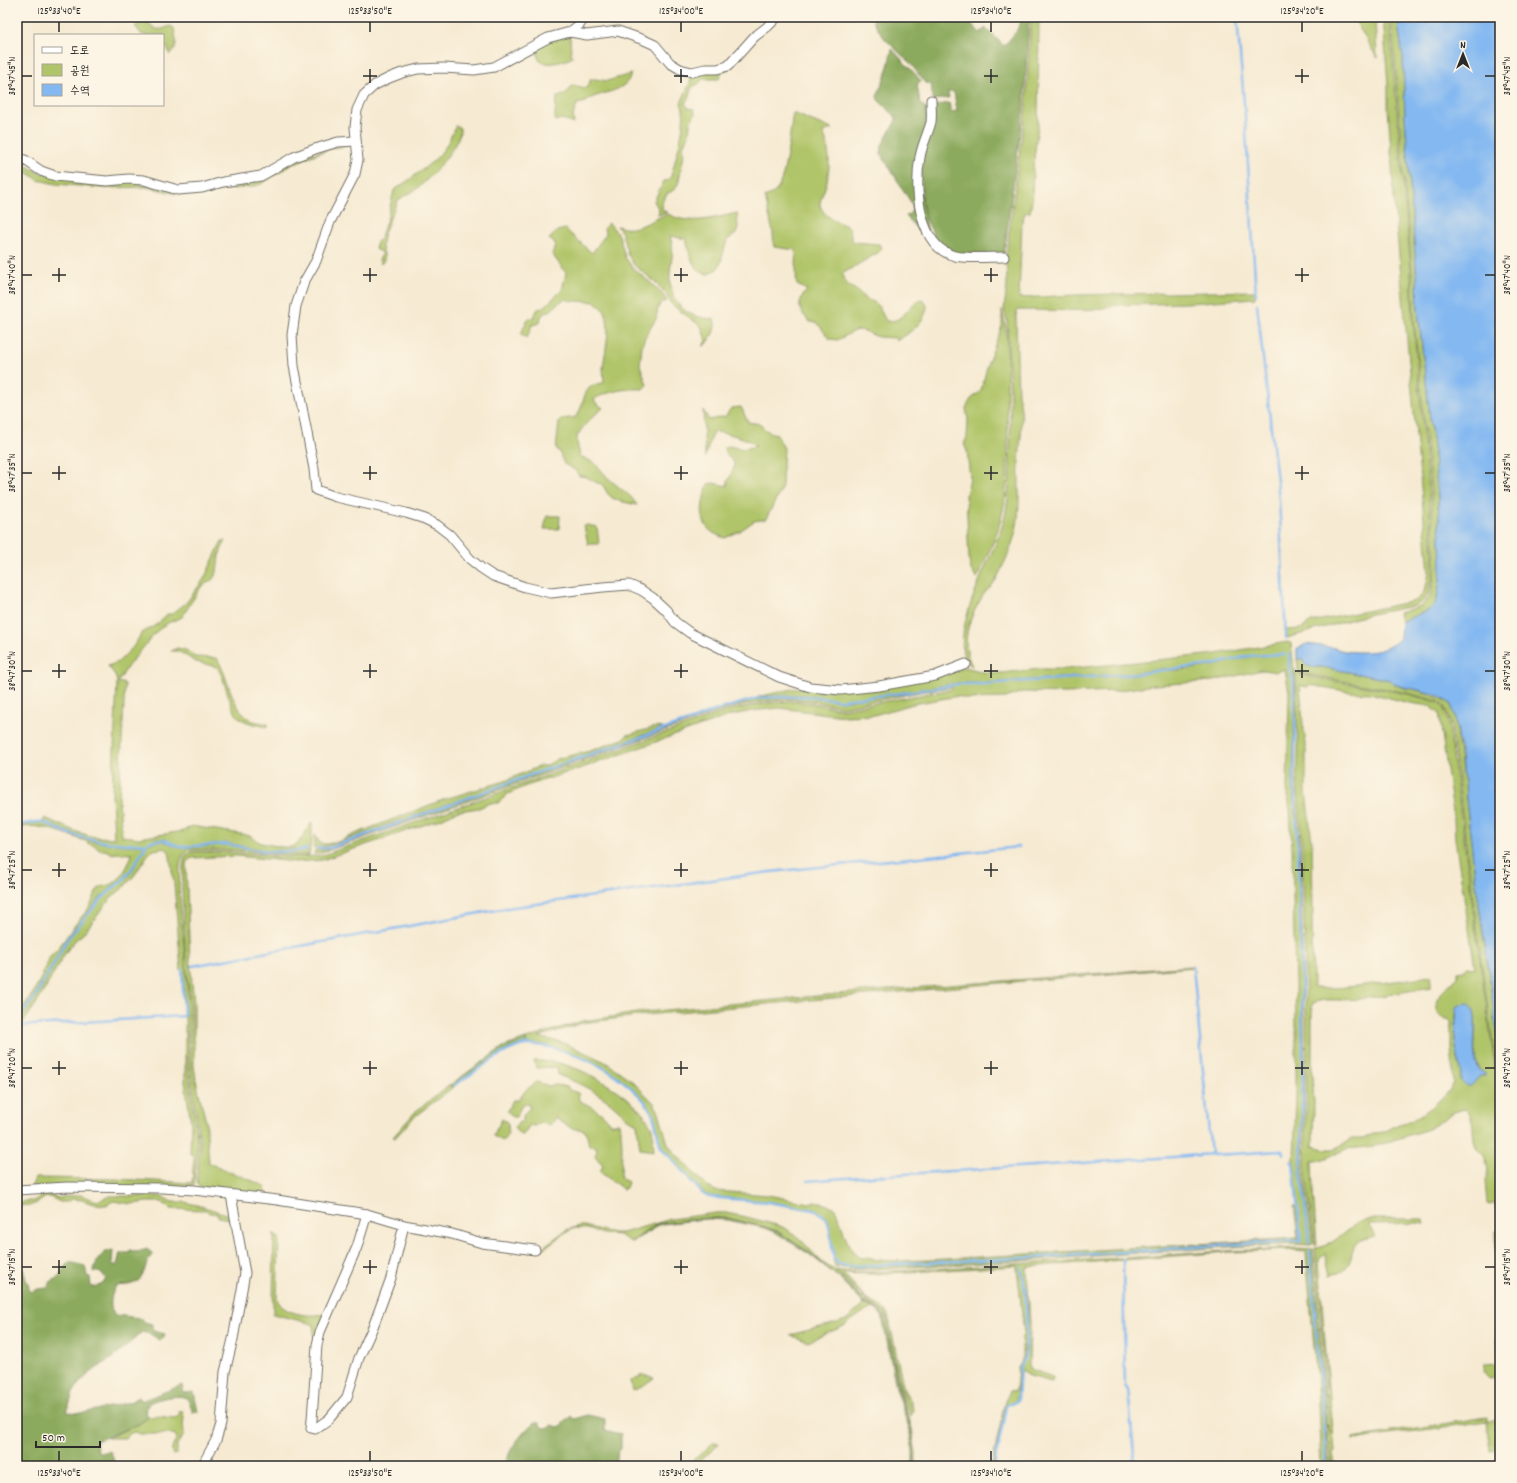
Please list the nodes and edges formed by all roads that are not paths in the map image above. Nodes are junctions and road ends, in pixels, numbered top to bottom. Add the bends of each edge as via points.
1 (584, 17) edge
2 (777, 17) edge
3 (570, 32) junction
4 (931, 100) dead end
5 (356, 141) junction
6 (17, 158) edge
7 (1004, 257) dead end
8 (966, 664) dead end
9 (17, 1190) edge
10 (231, 1195) junction
11 (367, 1214) junction
12 (404, 1225) junction
13 (535, 1250) dead end
14 (202, 1466) edge

1 - 3 street
2 - 3 street via 754,37 728,66 692,72 670,63 655,45 618,31 587,35
3 - 5 street via 548,38 494,67 474,70 418,69 375,85 364,95 357,110
4 - 7 street via 931,120 919,158 918,172 919,199 926,228 941,250 948,253 964,257
5 - 6 street via 338,142 315,149 294,157 261,176 202,188 178,190 144,180 107,181 55,176
5 - 8 street via 358,160 355,174 330,222 316,261 304,282 296,306 292,335 294,366 316,490 406,513 438,525 481,568 493,576 524,587 551,593 629,585 653,598 675,622 690,633 779,677 810,687 841,690 879,686 935,676
9 - 10 street via 67,1187 162,1188
10 - 11 street
10 - 14 street via 245,1273 225,1372 221,1424 216,1440
11 - 12 street
11 - 12 street via 357,1247 320,1332 311,1428 315,1429 324,1423 347,1397 359,1358 391,1278
12 - 13 street via 452,1234 482,1243

